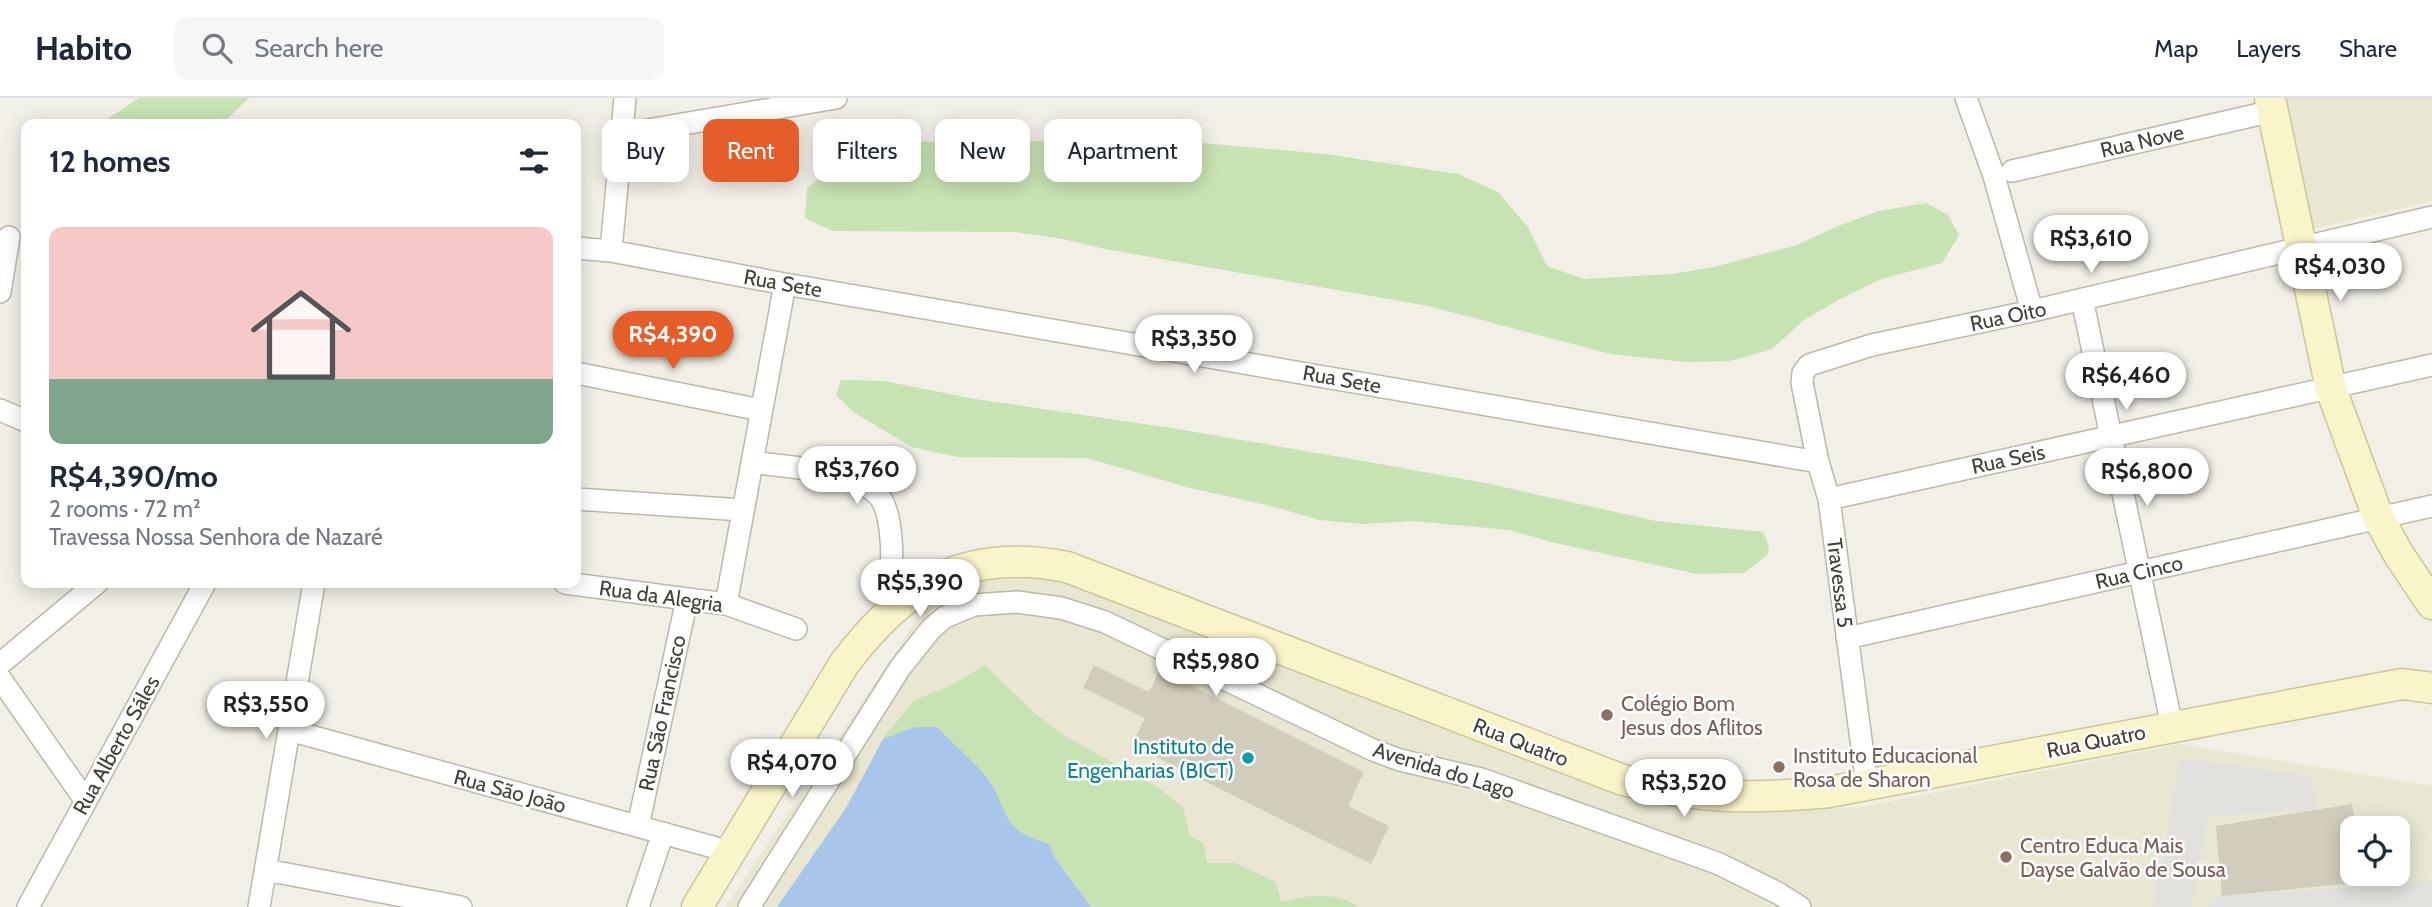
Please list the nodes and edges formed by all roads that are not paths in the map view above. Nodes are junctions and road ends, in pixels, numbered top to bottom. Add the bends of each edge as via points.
1 (625, 98) edge
2 (836, 98) edge
3 (1966, 98) edge
4 (2271, 105) edge
5 (624, 119) edge
6 (689, 123) edge
7 (2012, 171) dead end
8 (619, 182) edge
9 (2432, 217) edge
10 (9, 237) dead end
11 (2302, 246) junction
12 (581, 248) edge
13 (611, 251) junction
14 (785, 284) junction
15 (0, 292) edge
16 (2082, 299) junction
17 (2032, 311) junction
18 (2432, 365) edge
19 (581, 374) edge
20 (1802, 383) joint
21 (2331, 389) junction
22 (0, 410) edge
23 (761, 411) junction
24 (21, 419) edge
25 (2111, 437) junction
26 (752, 462) junction
27 (1818, 462) junction
28 (581, 499) edge
29 (1829, 499) junction
30 (2432, 506) edge
31 (743, 510) junction
32 (2378, 517) junction
33 (2139, 572) junction
34 (581, 585) edge
35 (91, 588) edge
36 (202, 588) edge
37 (313, 588) edge
38 (687, 599) junction
39 (898, 603) junction
40 (726, 604) junction
41 (2432, 604) edge
42 (796, 629) dead end
43 (1847, 638) junction
44 (0, 664) edge
45 (2432, 665) edge
46 (0, 678) edge
47 (2402, 684) junction
48 (2432, 688) edge
49 (2172, 726) junction
50 (289, 730) junction
51 (1867, 785) junction
52 (85, 800) junction
53 (638, 826) junction
54 (663, 833) junction
55 (731, 852) junction
56 (266, 870) junction
57 (28, 907) edge
58 (259, 907) edge
59 (461, 907) edge
60 (638, 907) edge
61 (697, 907) edge
62 (749, 907) edge
63 (1800, 907) edge

1 - 5 street
2 - 6 street
3 - 17 street via 1994,176
4 - 7 street, Rua Nove
4 - 11 main road
8 - 13 street
9 - 11 street, Rua Oito
10 - 15 street
11 - 16 street, Rua Oito
11 - 21 main road
12 - 13 street, Rua Sete
13 - 14 street, Rua Sete
14 - 23 street
14 - 27 street, Rua Sete
16 - 17 street, Rua Oito
16 - 25 street
17 - 20 street, Rua Oito via 1818,361 1803,373
18 - 21 street, Rua Seis
19 - 23 street
20 - 27 street, Travessa 5
21 - 25 street, Rua Seis
21 - 32 main road
22 - 24 street
23 - 26 street
25 - 29 street, Rua Seis
25 - 33 street
26 - 31 street
26 - 39 street via 851,478 879,495 890,522 890,587
27 - 29 street, Travessa 5
28 - 31 street
29 - 43 street, Travessa 5
30 - 32 street, Rua Cinco
31 - 40 street
32 - 33 street, Rua Cinco
32 - 41 main road
33 - 43 street, Rua Cinco
33 - 49 street
34 - 38 street, Rua da Alegria
35 - 44 street
36 - 52 street, Rua Alberto Sáles
37 - 50 street
38 - 40 street, Rua da Alegria
38 - 53 street, Rua São Francisco
39 - 51 main road, Rua Quatro via 964,568 1015,561 1045,563 1078,571 1633,783 1715,797 1788,796
39 - 55 main road, Rua Quatro via 871,628 844,664
40 - 42 street, Rua da Alegria
43 - 51 street, Travessa 5
45 - 47 main road, Rua Quatro
46 - 52 street
47 - 48 main road, Rua Quatro
47 - 49 main road, Rua Quatro
49 - 51 main road, Rua Quatro
50 - 53 street, Rua São João
50 - 56 street
52 - 57 street, Rua Alberto Sáles
53 - 54 street, Rua São João
54 - 55 street, Rua São João
54 - 60 street
55 - 61 main road, Rua Quatro
56 - 58 street
56 - 59 street
62 - 63 street, Avenida do Lago via 900,668 930,629 974,605 1017,602 1061,608 1104,622 1373,750 1481,779 1717,863

